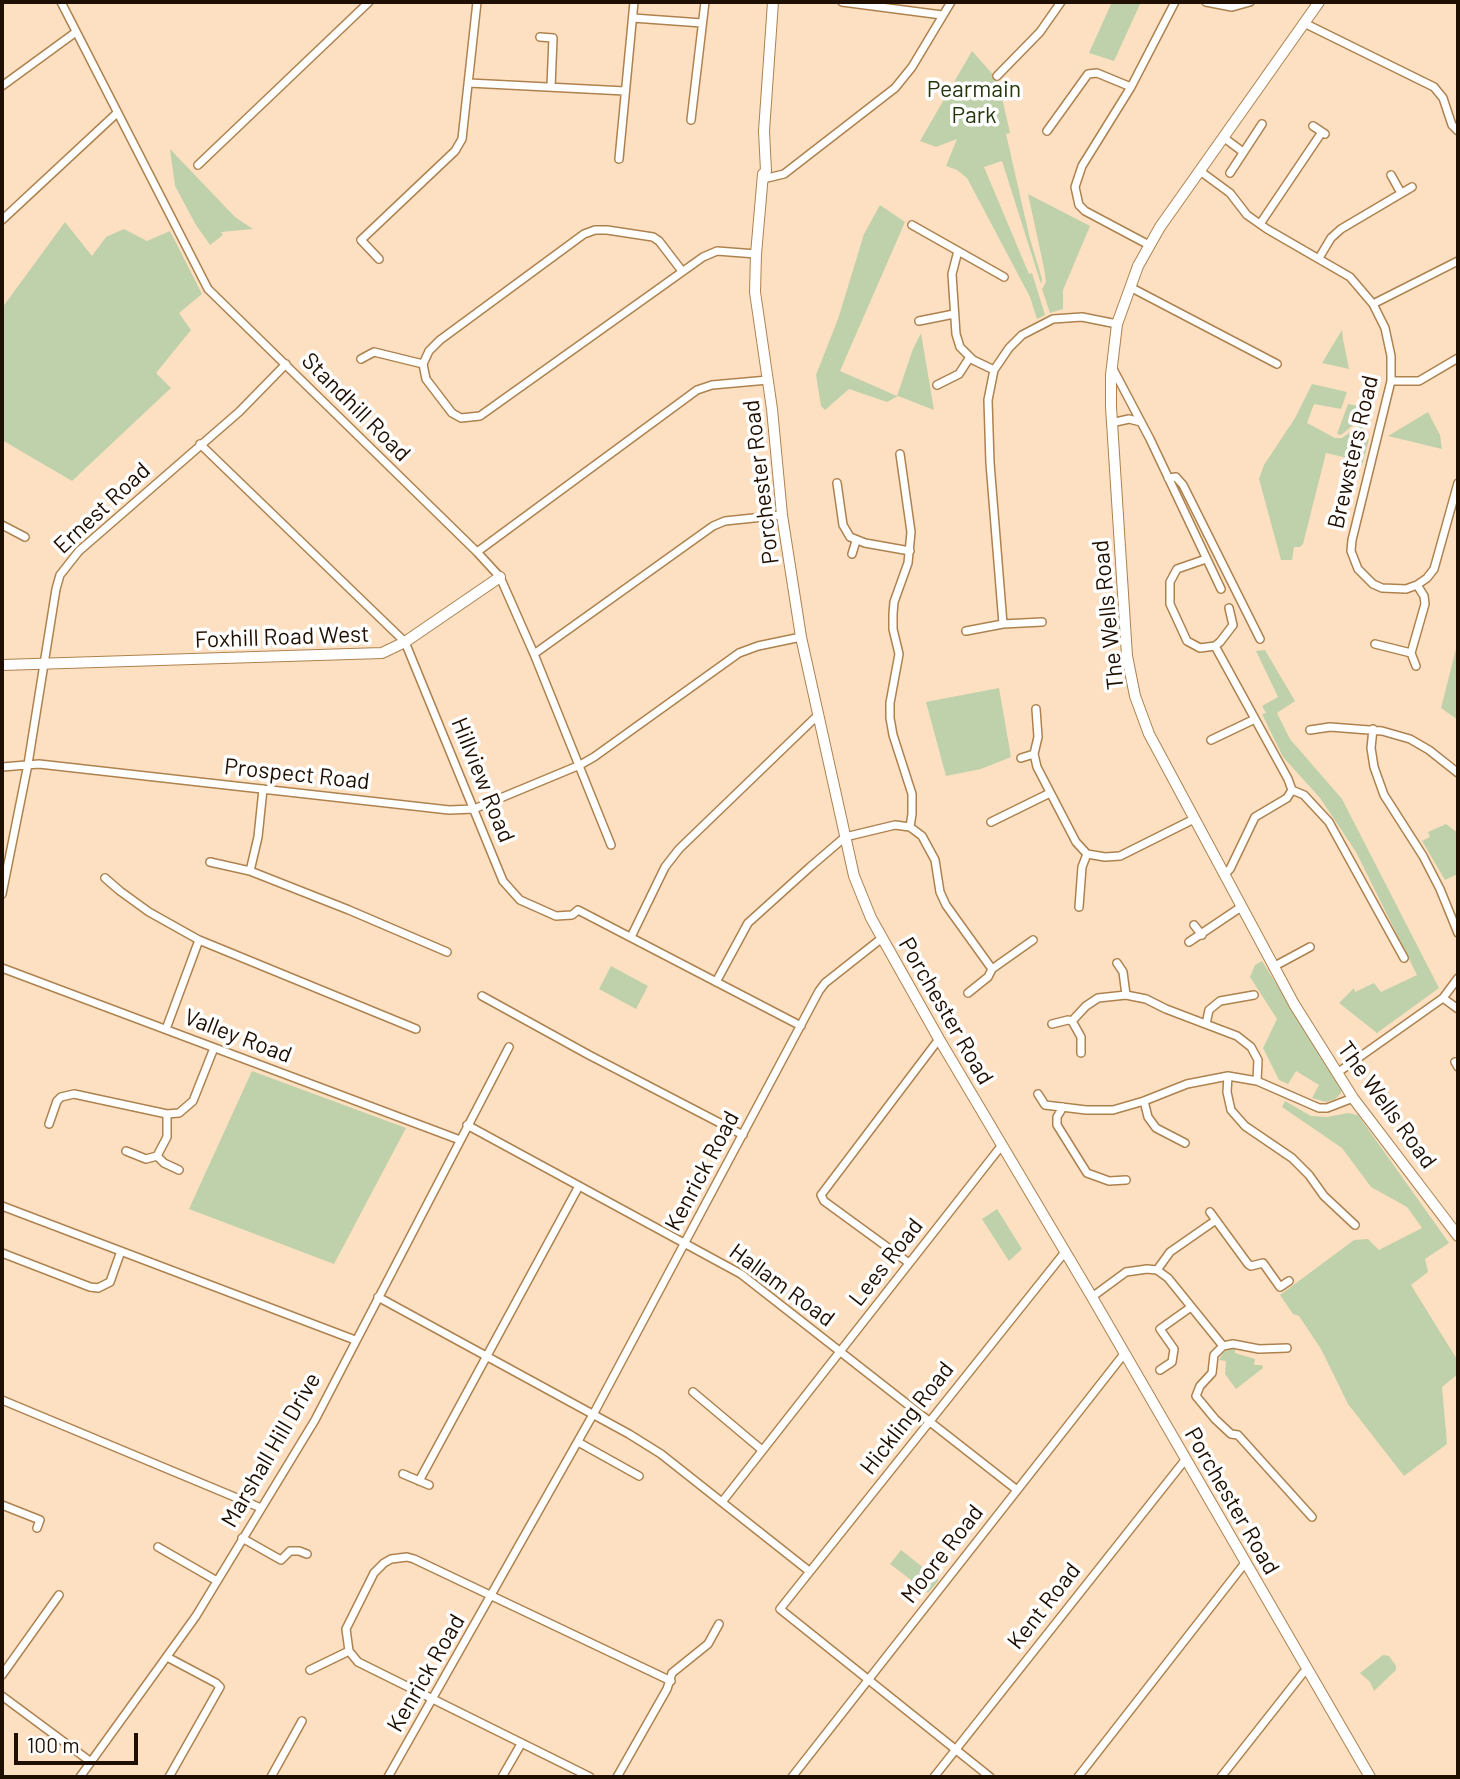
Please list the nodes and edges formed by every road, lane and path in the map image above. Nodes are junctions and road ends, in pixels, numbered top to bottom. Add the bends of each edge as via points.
1 (61, 2) edge
2 (369, 2) edge
3 (477, 2) edge
4 (634, 2) edge
5 (705, 2) edge
6 (773, 2) edge
7 (842, 2) edge
8 (854, 2) edge
9 (951, 2) edge
10 (1060, 2) edge
11 (1175, 2) edge
12 (1206, 2) edge
13 (1250, 2) edge
14 (1320, 2) edge
15 (1220, 4) edge
16 (942, 15) junction
17 (633, 18) junction
18 (702, 23) junction
19 (1304, 23) junction
20 (76, 32) junction
21 (540, 37) dead end
22 (998, 76) dead end
23 (469, 83) junction
24 (2, 86) edge
25 (551, 87) junction
26 (1131, 87) junction
27 (625, 91) junction
28 (117, 113) junction
29 (691, 120) dead end
30 (1262, 124) dead end
31 (1313, 126) dead end
32 (1047, 131) dead end
33 (1458, 131) edge
34 (1223, 137) junction
35 (1242, 152) junction
36 (619, 159) dead end
37 (198, 165) dead end
38 (1200, 171) junction
39 (1230, 173) dead end
40 (1391, 175) dead end
41 (763, 177) junction
42 (1412, 187) dead end
43 (1402, 193) junction
44 (2, 220) edge
45 (1259, 224) junction
46 (912, 225) dead end
47 (1149, 245) junction
48 (958, 251) junction
49 (756, 254) junction
50 (1319, 258) junction
51 (379, 259) dead end
52 (1458, 261) edge
53 (682, 271) junction
54 (1004, 277) dead end
55 (1130, 287) junction
56 (1373, 304) junction
57 (954, 314) junction
58 (919, 321) dead end
59 (1118, 324) junction
60 (970, 357) junction
61 (1458, 358) edge
62 (361, 359) dead end
63 (286, 364) junction
64 (423, 364) junction
65 (1277, 364) dead end
66 (1112, 366) junction
67 (994, 370) junction
68 (768, 380) junction
69 (1391, 381) junction
70 (937, 385) dead end
71 (1141, 422) junction
72 (1111, 423) junction
73 (200, 444) junction
74 (900, 454) dead end
75 (1168, 478) junction
76 (837, 483) dead end
77 (1458, 483) edge
78 (782, 515) junction
79 (2, 526) edge
80 (24, 537) dead end
81 (856, 541) junction
82 (910, 551) junction
83 (477, 552) junction
84 (852, 554) dead end
85 (1206, 559) junction
86 (500, 578) junction
87 (1417, 585) junction
88 (1221, 589) dead end
89 (1229, 608) dead end
90 (1041, 622) dead end
91 (1003, 624) junction
92 (966, 631) dead end
93 (801, 637) junction
94 (1259, 639) dead end
95 (405, 642) junction
96 (1375, 644) dead end
97 (1215, 646) junction
98 (1411, 653) junction
99 (534, 654) junction
100 (43, 664) junction
101 (2, 665) edge
102 (1416, 666) dead end
103 (1036, 709) dead end
104 (818, 715) junction
105 (1255, 719) junction
106 (1373, 729) junction
107 (1310, 730) dead end
108 (1211, 740) dead end
109 (1034, 754) junction
110 (1021, 758) dead end
111 (579, 761) junction
112 (28, 764) junction
113 (2, 767) edge
114 (1458, 773) edge
115 (263, 789) junction
116 (1292, 790) junction
117 (1050, 793) junction
118 (474, 809) junction
119 (1194, 819) junction
120 (991, 822) dead end
121 (910, 827) junction
122 (845, 837) junction
123 (611, 845) dead end
124 (1087, 854) junction
125 (211, 862) dead end
126 (250, 871) junction
127 (1223, 876) junction
128 (106, 877) dead end
129 (2, 894) edge
130 (1079, 907) dead end
131 (1241, 907) junction
132 (1195, 925) dead end
133 (1458, 933) edge
134 (1202, 935) junction
135 (631, 937) junction
136 (882, 938) junction
137 (199, 940) junction
138 (1033, 940) dead end
139 (1189, 942) dead end
140 (1310, 947) dead end
141 (447, 952) dead end
142 (1404, 958) dead end
143 (1117, 963) dead end
144 (1273, 967) junction
145 (2, 968) edge
146 (992, 968) junction
147 (1458, 978) edge
148 (716, 982) junction
149 (968, 993) dead end
150 (1126, 995) junction
151 (1254, 995) dead end
152 (482, 996) dead end
153 (1443, 998) junction
154 (1458, 1009) edge
155 (1072, 1021) junction
156 (1052, 1024) dead end
157 (1206, 1024) junction
158 (801, 1026) junction
159 (166, 1029) junction
160 (416, 1029) dead end
161 (939, 1039) junction
162 (509, 1047) dead end
163 (214, 1048) junction
164 (1081, 1053) dead end
165 (1337, 1073) junction
166 (1228, 1076) junction
167 (1257, 1081) junction
168 (1038, 1094) dead end
169 (1353, 1098) junction
170 (1144, 1101) junction
171 (1063, 1107) junction
172 (167, 1114) junction
173 (49, 1124) dead end
174 (467, 1125) junction
175 (743, 1135) junction
176 (460, 1140) junction
177 (1185, 1143) dead end
178 (1002, 1145) junction
179 (126, 1151) dead end
180 (158, 1156) junction
181 (179, 1170) dead end
182 (1126, 1180) dead end
183 (579, 1186) junction
184 (2, 1206) edge
185 (1210, 1212) dead end
186 (1216, 1220) junction
187 (1355, 1225) dead end
188 (1458, 1236) edge
189 (685, 1243) junction
190 (121, 1251) junction
191 (1065, 1252) junction
192 (2, 1253) edge
193 (909, 1262) junction
194 (1157, 1270) junction
195 (1289, 1281) dead end
196 (378, 1297) junction
197 (1092, 1297) junction
198 (1191, 1307) junction
199 (355, 1340) junction
200 (1223, 1346) junction
201 (1287, 1348) dead end
202 (841, 1352) junction
203 (1124, 1354) junction
204 (486, 1357) junction
205 (1160, 1370) dead end
206 (693, 1392) dead end
207 (2, 1400) edge
208 (593, 1415) junction
209 (929, 1421) junction
210 (578, 1442) junction
211 (762, 1450) junction
212 (1185, 1460) junction
213 (403, 1474) dead end
214 (639, 1476) dead end
215 (419, 1481) junction
216 (429, 1485) dead end
217 (1017, 1490) junction
218 (722, 1502) junction
219 (2, 1505) edge
220 (261, 1508) junction
221 (1312, 1517) dead end
222 (37, 1528) dead end
223 (242, 1538) junction
224 (158, 1547) dead end
225 (307, 1554) dead end
226 (1245, 1563) junction
227 (810, 1571) junction
228 (216, 1581) junction
229 (59, 1595) dead end
230 (492, 1596) junction
231 (719, 1625) dead end
232 (349, 1651) junction
233 (167, 1657) junction
234 (310, 1670) dead end
235 (1307, 1671) junction
236 (2, 1675) edge
237 (870, 1679) junction
238 (671, 1681) junction
239 (2, 1696) edge
240 (432, 1700) junction
241 (302, 1721) dead end
242 (521, 1744) junction
243 (956, 1749) junction
244 (91, 1762) junction
245 (1367, 1775) edge
246 (80, 1777) edge
247 (169, 1777) edge
248 (271, 1777) edge
249 (388, 1777) edge
250 (502, 1777) edge
251 (590, 1777) edge
252 (617, 1777) edge
253 (792, 1777) edge
254 (934, 1777) edge
255 (990, 1777) edge
256 (1078, 1777) edge
257 (1221, 1777) edge

1 - 20 street, Standhill Road
2 - 37 street
3 - 23 street
4 - 17 street
5 - 18 street
6 - 41 street, Porchester Road
7 - 8 street
8 - 16 street
9 - 16 street
10 - 22 street via 1040,32
11 - 26 street
12 - 15 street
13 - 15 street
14 - 19 street, The Wells Road
16 - 41 street via 895,88 784,174
17 - 18 street
17 - 27 street
18 - 29 street
19 - 33 street via 1434,87
19 - 34 street, The Wells Road
20 - 24 street
20 - 28 street, Standhill Road
21 - 25 street via 553,38
23 - 25 street
23 - 51 street via 464,131 455,151 362,240
25 - 27 street
26 - 32 street via 1097,73 1088,74
26 - 47 street via 1082,166 1075,187 1085,211
27 - 36 street
28 - 44 street
28 - 63 street, Standhill Road via 208,289
30 - 35 street
31 - 45 street via 1324,133
34 - 35 street
34 - 38 street, The Wells Road
35 - 39 street
38 - 45 street, Brewsters Road via 1230,193
38 - 47 street, The Wells Road
40 - 43 street
41 - 49 street, Porchester Road
42 - 43 street
43 - 50 street via 1341,229
45 - 50 street, Brewsters Road
46 - 48 street
47 - 55 street, The Wells Road
48 - 54 street
48 - 57 street via 952,274
49 - 53 street via 717,251
49 - 68 street, Porchester Road via 755,292
50 - 56 street, Brewsters Road via 1350,277
52 - 56 street
53 - 64 street via 653,237 595,230 440,340
53 - 64 street via 480,416 461,418 452,413 426,379
55 - 59 street, The Wells Road
55 - 65 street
56 - 69 street, Brewsters Road via 1389,344
57 - 58 street
57 - 60 street via 960,347
59 - 66 street, The Wells Road
59 - 67 street via 1072,316 1042,323 1022,335
60 - 67 street
60 - 70 street via 959,374
61 - 69 street via 1419,381
62 - 64 street via 374,352
63 - 73 street, Ernest Road
63 - 83 street, Standhill Road
66 - 71 street
66 - 72 street, The Wells Road
67 - 91 street via 988,400 990,463
68 - 78 street, Porchester Road
68 - 83 street via 697,390
69 - 87 street, Brewsters Road via 1351,551 1358,569 1373,584 1392,589
71 - 72 street
71 - 75 street
72 - 119 street, The Wells Road via 1130,675 1149,734
73 - 95 street, Hillview Road
73 - 100 street, Ernest Road via 60,575
74 - 82 street
75 - 85 street
75 - 94 street via 1176,477 1184,485
76 - 81 street via 845,533
77 - 87 street via 1434,569
78 - 93 street, Porchester Road
78 - 99 street via 713,526
79 - 80 street
81 - 82 street
81 - 84 street
82 - 121 street via 894,602 893,629 899,654 890,718 912,794
83 - 86 street, Standhill Road
85 - 88 street
85 - 97 street via 1174,572 1169,600 1187,641 1200,648
86 - 95 street, Foxhill Road West
86 - 99 street, Standhill Road
87 - 98 street via 1425,604
89 - 97 street via 1233,625
90 - 91 street
91 - 92 street
93 - 104 street, Porchester Road
93 - 111 street, Prospect Road via 739,653 616,742
95 - 100 street, Foxhill Road West via 372,654
95 - 118 street, Hillview Road
96 - 98 street
97 - 105 street
98 - 102 street
99 - 111 street, Standhill Road
100 - 101 street, Foxhill Road West
100 - 112 street, Ernest Road
103 - 109 street
104 - 122 street, Porchester Road
104 - 135 street via 679,849
105 - 108 street
105 - 116 street
106 - 107 street
106 - 114 street via 1410,739
106 - 133 street via 1374,767 1384,795 1423,856
109 - 110 street
109 - 117 street
111 - 118 street, Prospect Road
111 - 123 street, Standhill Road
112 - 113 street, Prospect Road
112 - 115 street, Prospect Road
112 - 129 street, Ernest Road
115 - 118 street, Prospect Road
115 - 126 street
116 - 127 street via 1287,798 1255,817
116 - 142 street via 1304,795 1329,822
117 - 120 street
117 - 124 street
118 - 135 street, Hillview Road via 503,881 520,900 556,916 578,910
119 - 124 street via 1120,856
119 - 127 street, The Wells Road
121 - 122 street via 895,825
121 - 146 street via 930,848 940,892 950,911
122 - 136 street, Porchester Road via 857,886
122 - 148 street via 748,923
124 - 130 street
125 - 126 street
126 - 141 street
127 - 131 street, The Wells Road
128 - 137 street via 149,912
131 - 134 street
131 - 144 street, The Wells Road
132 - 134 street
134 - 139 street
135 - 148 street, Hillview Road
136 - 158 street, Kenrick Road via 825,983
136 - 161 street, Porchester Road
137 - 159 street
137 - 160 street
138 - 146 street
140 - 144 street
143 - 150 street
144 - 165 street, The Wells Road
145 - 159 street, Valley Road
146 - 149 street
147 - 153 street
148 - 158 street, Hillview Road
150 - 155 street via 1092,1000
150 - 157 street
151 - 157 street via 1220,1001 1209,1010
152 - 175 street
153 - 154 street
153 - 165 street
155 - 156 street
155 - 164 street via 1081,1037
157 - 167 street via 1251,1047 1258,1060
158 - 175 street, Kenrick Road
159 - 163 street, Valley Road
161 - 178 street, Porchester Road
161 - 193 street via 821,1195
162 - 174 street, Marshall Hill Drive
163 - 172 street via 193,1101 179,1113
163 - 176 street, Valley Road
165 - 169 street, The Wells Road
166 - 167 street
166 - 170 street via 1187,1084
166 - 187 street via 1231,1110 1245,1126 1292,1158
167 - 169 street via 1319,1108
168 - 171 street via 1045,1105
169 - 188 street, The Wells Road
170 - 171 street via 1113,1110
170 - 177 street via 1156,1128
171 - 182 street via 1057,1125 1087,1173 1110,1186
172 - 173 street via 74,1094 57,1101
172 - 180 street via 167,1137
174 - 176 street, Marshall Hill Drive
174 - 183 street, Hallam Road
175 - 189 street, Kenrick Road
176 - 196 street, Marshall Hill Drive
178 - 191 street, Porchester Road
178 - 193 street, Lees Road
179 - 180 street via 146,1159
180 - 181 street
183 - 189 street, Hallam Road
183 - 204 street
184 - 190 street
185 - 186 street
186 - 194 street via 1170,1252
186 - 195 street via 1248,1264 1263,1263 1280,1287
189 - 202 street, Hallam Road via 741,1274
189 - 208 street, Kenrick Road
190 - 192 street via 110,1282 98,1288
190 - 199 street
191 - 197 street, Porchester Road
191 - 209 street, Hickling Road
193 - 202 street, Lees Road
194 - 197 street via 1126,1272
194 - 198 street
196 - 199 street, Marshall Hill Drive
196 - 204 street
197 - 203 street, Porchester Road
198 - 200 street
198 - 205 street via 1160,1329 1174,1349 1172,1362
199 - 220 street, Marshall Hill Drive via 315,1420
200 - 201 street
200 - 221 street via 1214,1355 1212,1373 1196,1396 1305,1502
202 - 209 street, Hallam Road
202 - 211 street, Lees Road
203 - 212 street, Porchester Road
203 - 217 street, Moore Road
204 - 208 street
204 - 215 street
206 - 211 street
207 - 220 street
208 - 210 street, Kenrick Road
208 - 218 street via 661,1454
209 - 217 street, Hallam Road
209 - 227 street, Hickling Road
210 - 214 street
210 - 230 street, Kenrick Road
211 - 218 street, Lees Road
212 - 226 street, Porchester Road
212 - 243 street, Kent Road
213 - 215 street
215 - 216 street
217 - 237 street, Moore Road
218 - 227 street
219 - 222 street via 40,1520
220 - 223 street, Marshall Hill Drive
223 - 225 street via 281,1560 290,1551
223 - 228 street, Marshall Hill Drive
224 - 228 street
226 - 235 street, Porchester Road
226 - 256 street
227 - 237 street, Hickling Road via 780,1609
228 - 233 street, Marshall Hill Drive
229 - 236 street
230 - 232 street via 414,1559 391,1559 374,1573 346,1629
230 - 238 street
230 - 240 street, Kenrick Road
231 - 238 street via 708,1644 672,1673
232 - 234 street
232 - 240 street via 358,1662
233 - 244 street, Marshall Hill Drive
233 - 247 street via 220,1687
235 - 245 street, Porchester Road
235 - 257 street
237 - 243 street
237 - 253 street, Moore Road
238 - 252 street
239 - 244 street
240 - 242 street
240 - 249 street, Kenrick Road
241 - 248 street
242 - 250 street
242 - 251 street
243 - 254 street, Kent Road
243 - 255 street
244 - 246 street, Marshall Hill Drive

